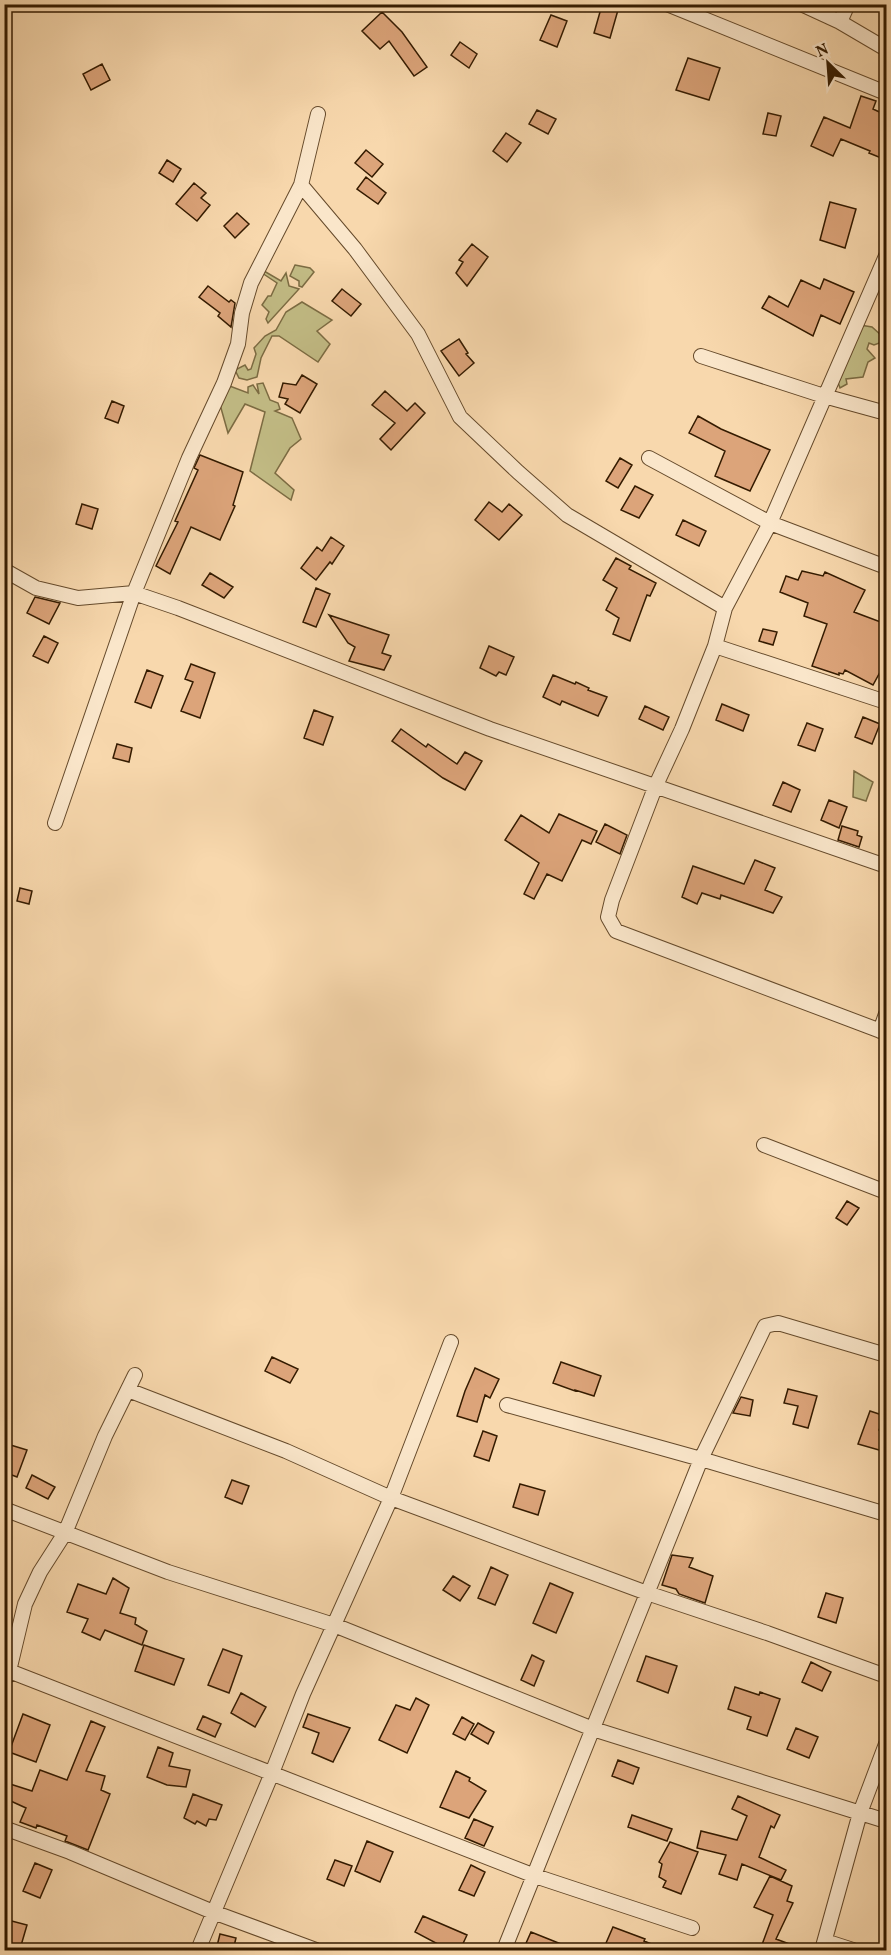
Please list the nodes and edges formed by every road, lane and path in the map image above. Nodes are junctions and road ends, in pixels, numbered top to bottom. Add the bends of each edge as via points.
1 (667, 4) edge
2 (801, 4) edge
3 (848, 4) edge
4 (840, 22) junction
5 (886, 49) edge
6 (886, 93) edge
7 (318, 114) dead end
8 (301, 185) junction
9 (886, 256) edge
10 (701, 356) dead end
11 (824, 396) junction
12 (886, 413) edge
13 (648, 458) dead end
14 (770, 523) junction
15 (886, 567) edge
16 (4, 570) edge
17 (134, 593) junction
18 (725, 608) junction
19 (715, 646) junction
20 (886, 702) edge
21 (656, 785) junction
22 (55, 823) dead end
23 (886, 866) edge
24 (886, 1014) edge
25 (883, 1032) edge
26 (764, 1145) dead end
27 (886, 1192) edge
28 (451, 1342) dead end
29 (886, 1355) edge
30 (135, 1375) dead end
31 (128, 1390) junction
32 (507, 1405) dead end
33 (701, 1459) junction
34 (392, 1498) junction
35 (4, 1509) edge
36 (886, 1514) edge
37 (65, 1533) junction
38 (647, 1593) junction
39 (334, 1625) junction
40 (6, 1674) edge
41 (886, 1676) edge
42 (593, 1729) junction
43 (886, 1744) edge
44 (272, 1773) junction
45 (860, 1813) junction
46 (886, 1821) edge
47 (4, 1828) edge
48 (535, 1876) junction
49 (213, 1912) junction
50 (692, 1928) dead end
51 (823, 1946) edge
52 (198, 1950) edge
53 (316, 1950) edge
54 (504, 1950) edge
55 (853, 1950) edge

1 - 6 street
2 - 4 street
3 - 4 street
4 - 5 street
7 - 8 street
8 - 17 street via 252,283 242,313 238,345 224,383
8 - 18 street via 418,334 460,417 567,515
9 - 11 street
10 - 11 street
11 - 12 street
11 - 14 street
13 - 14 street
14 - 15 street
14 - 18 street
16 - 17 street via 36,588 78,597
17 - 21 street via 490,729
17 - 22 street
18 - 19 street
19 - 20 street
19 - 21 street
21 - 23 street
21 - 25 street via 612,900 608,917 616,931
24 - 25 street
26 - 27 street
28 - 34 street
29 - 33 street via 778,1323 765,1326
30 - 31 street
31 - 34 street via 286,1451
31 - 37 street
32 - 33 street
33 - 36 street
33 - 38 street
34 - 38 street
34 - 39 street
35 - 37 street
37 - 39 street via 168,1572
37 - 40 street via 40,1572 26,1604
38 - 41 street
38 - 42 street
39 - 42 street
39 - 44 street
40 - 44 street
42 - 45 street
42 - 48 street
43 - 45 street
44 - 48 street
44 - 49 street
45 - 46 street
45 - 51 street
47 - 49 street via 70,1851
48 - 50 street
48 - 54 street
49 - 52 street
49 - 53 street
51 - 55 street

